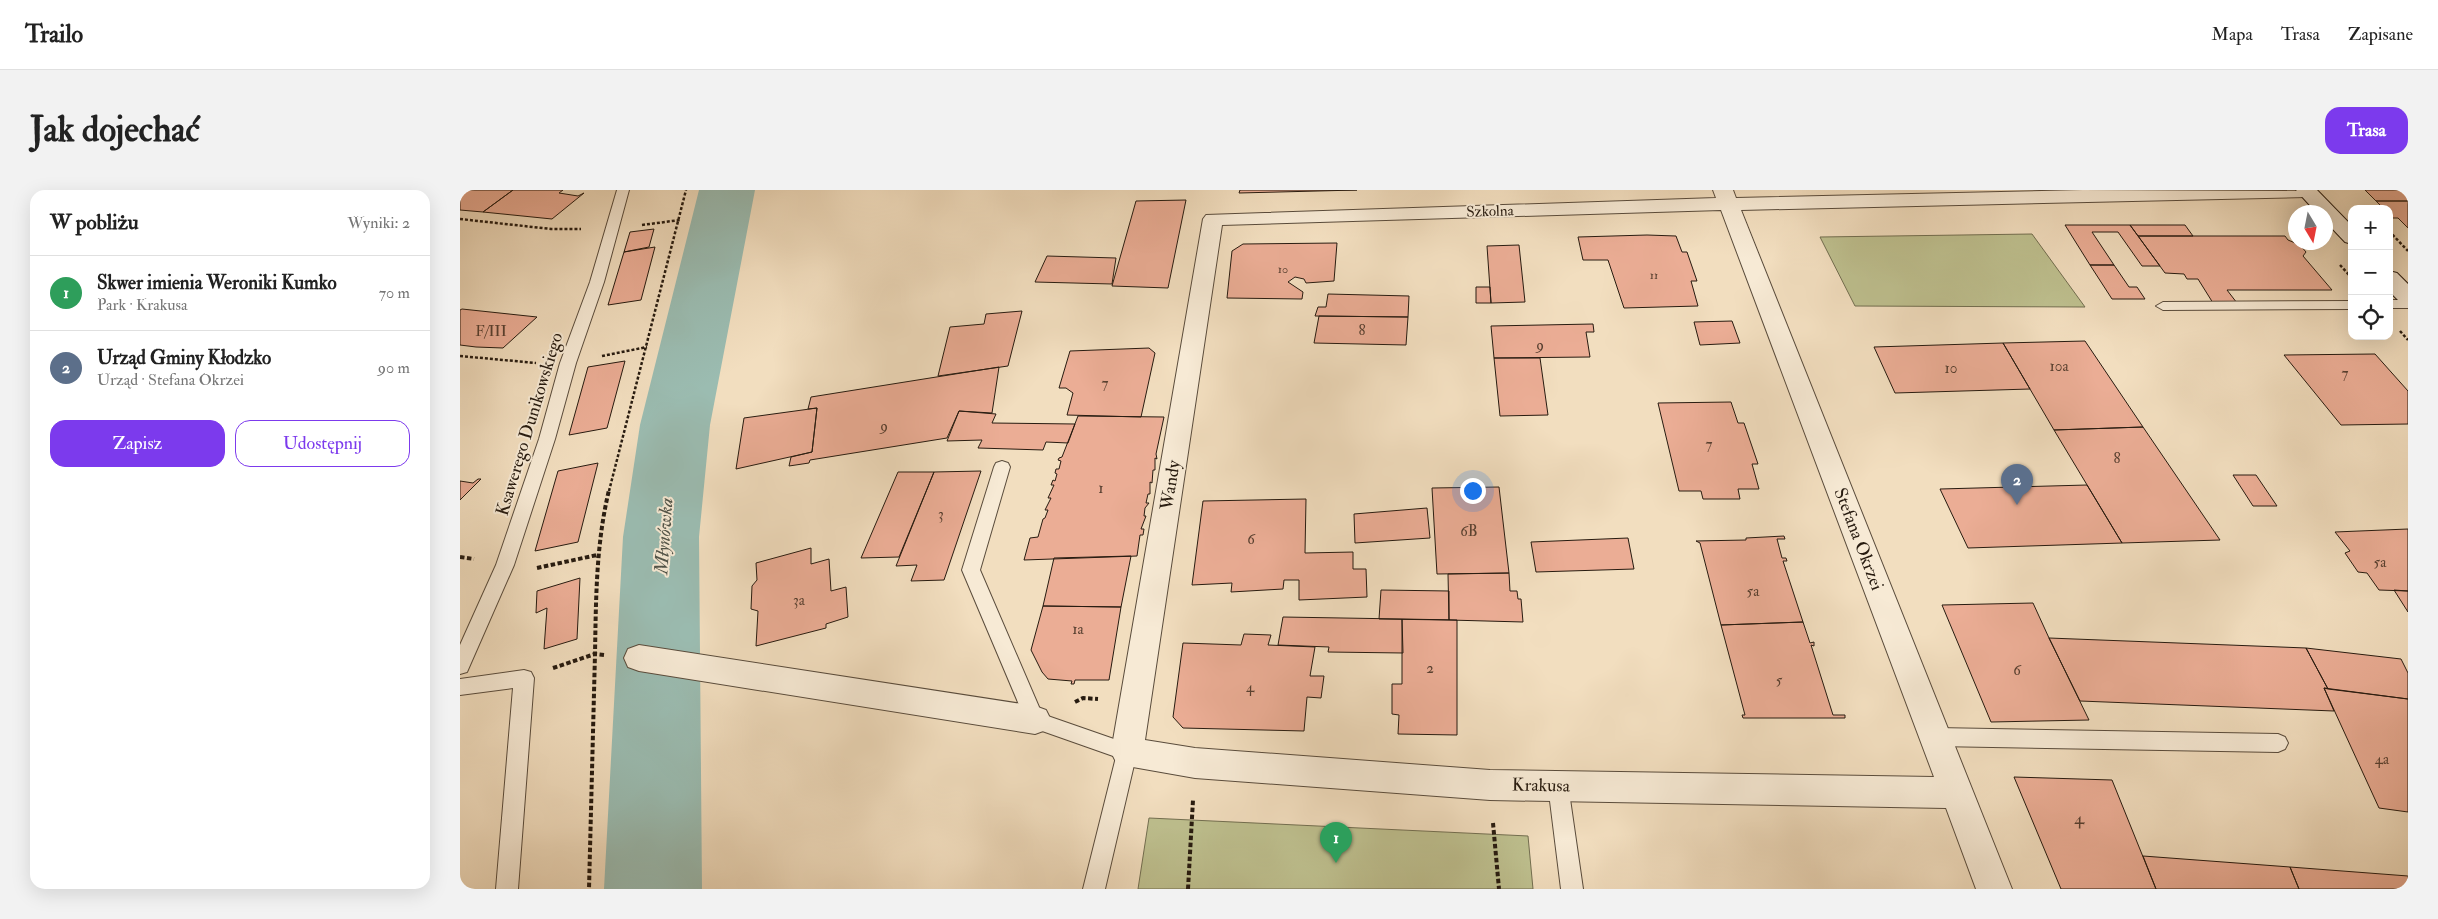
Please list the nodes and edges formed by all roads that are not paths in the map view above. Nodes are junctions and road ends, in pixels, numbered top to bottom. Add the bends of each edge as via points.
1 (623, 190) edge
2 (2306, 190) edge
3 (2026, 193) edge
4 (1726, 197) edge
5 (1213, 219) joint
6 (2348, 234) edge
7 (2393, 282) edge
8 (2408, 297) edge
9 (2393, 304) edge
10 (2408, 304) edge
11 (2348, 305) edge
12 (2163, 306) dead end
13 (1002, 467) dead end
14 (639, 658) road end
15 (460, 666) edge
16 (460, 687) edge
17 (1035, 720) junction
18 (1936, 737) junction
19 (2278, 743) dead end
20 (1127, 752) junction
21 (1558, 785) junction
22 (1957, 793) junction
23 (508, 889) edge
24 (1094, 889) edge
25 (1572, 889) edge
26 (1994, 889) edge

1 - 15 lane, Ksawerego Dunikowskiego via 597,282 568,363 547,439 505,565
2 - 3 street, Szkolna
2 - 6 street
3 - 4 street, Szkolna
4 - 5 street, Szkolna
4 - 18 street, Stefana Okrzei
5 - 20 street, Wandy
7 - 8 street
9 - 10 lane
11 - 12 lane
13 - 17 lane via 971,570
14 - 17 street
16 - 23 lane via 524,678
17 - 20 lane
18 - 19 lane
18 - 22 street, Stefana Okrzei
20 - 21 street, Krakusa via 1194,763 1490,784
20 - 24 lane
21 - 22 street, Krakusa
21 - 25 lane
22 - 26 street, Stefana Okrzei

